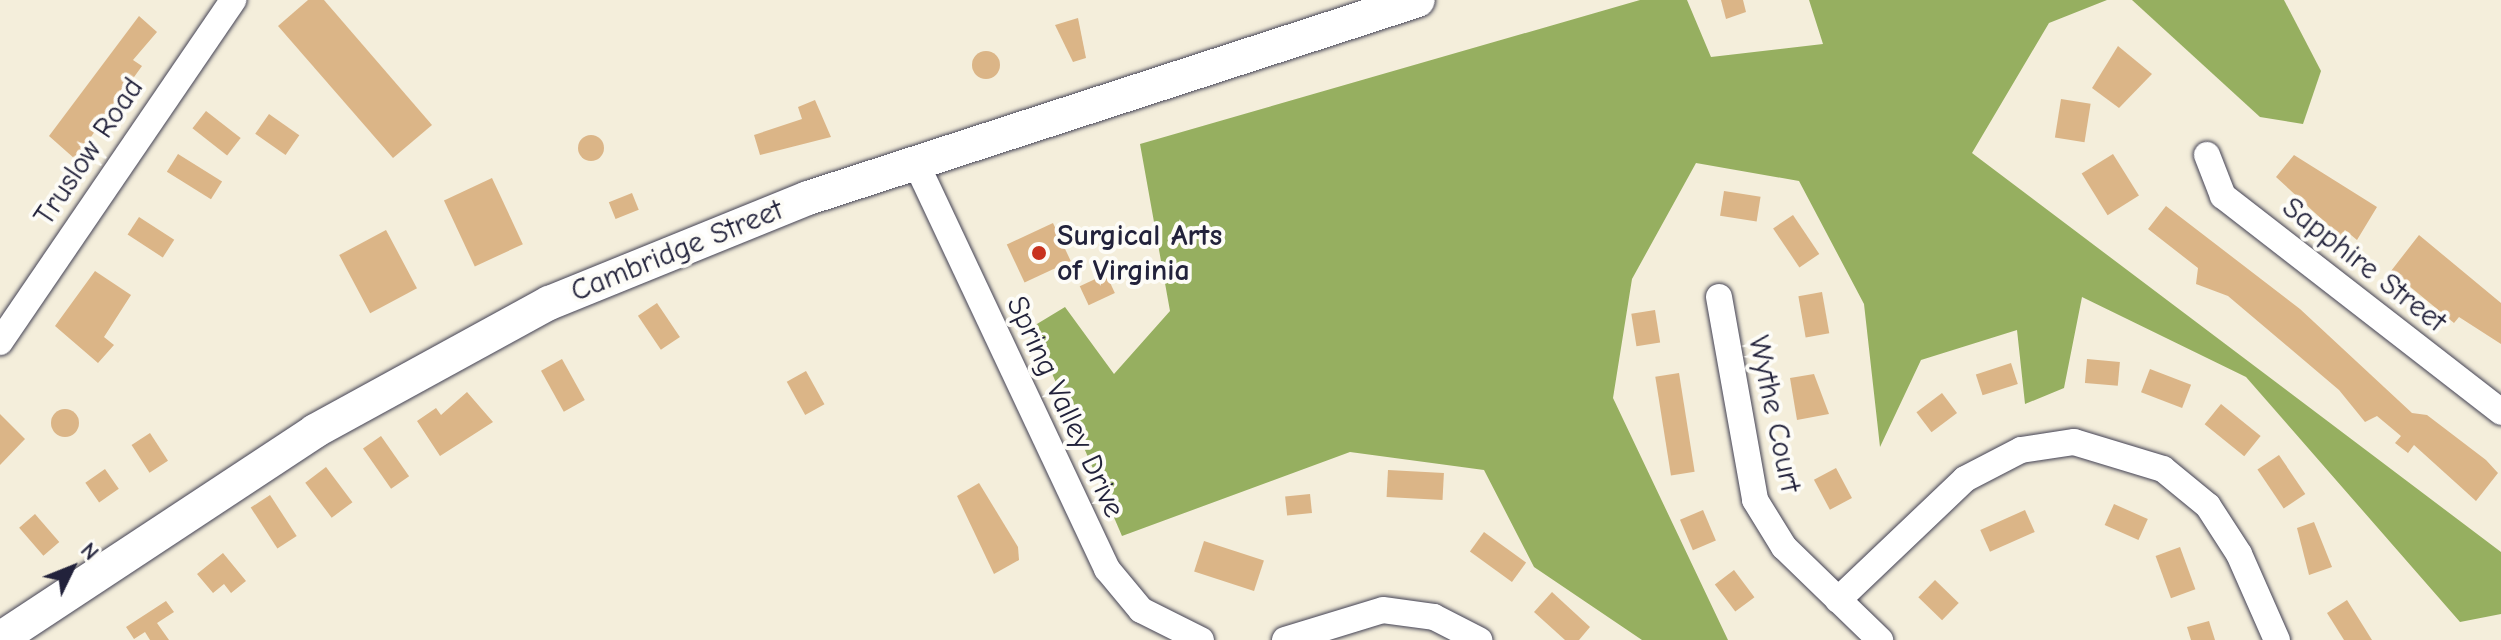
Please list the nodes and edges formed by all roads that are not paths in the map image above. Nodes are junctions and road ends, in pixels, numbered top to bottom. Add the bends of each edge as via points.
1 (233, 0) edge
2 (1418, 0) edge
3 (2207, 155) dead end
4 (916, 163) junction
5 (1719, 297) dead end
6 (1, 338) edge
7 (2501, 412) edge
8 (1838, 600) junction
9 (0, 639) edge
10 (1201, 640) edge
11 (1285, 640) edge
12 (1479, 640) edge
13 (1880, 640) edge
14 (2277, 640) edge

1 - 6 street, Truslow Road
2 - 4 main road, Cambridge Street
3 - 7 street, Sapphire Street via 2223,196
4 - 9 main road, Cambridge Street via 670,249 433,362 205,500
4 - 10 street, Spring Valley Drive via 1107,569 1141,610
5 - 8 street, Wythe Court via 1755,500 1784,547
8 - 13 street, Wythe Court
8 - 14 street via 1965,479 2021,450 2074,442 2132,454 2197,496 2225,529
11 - 12 street via 1383,610 1434,617

